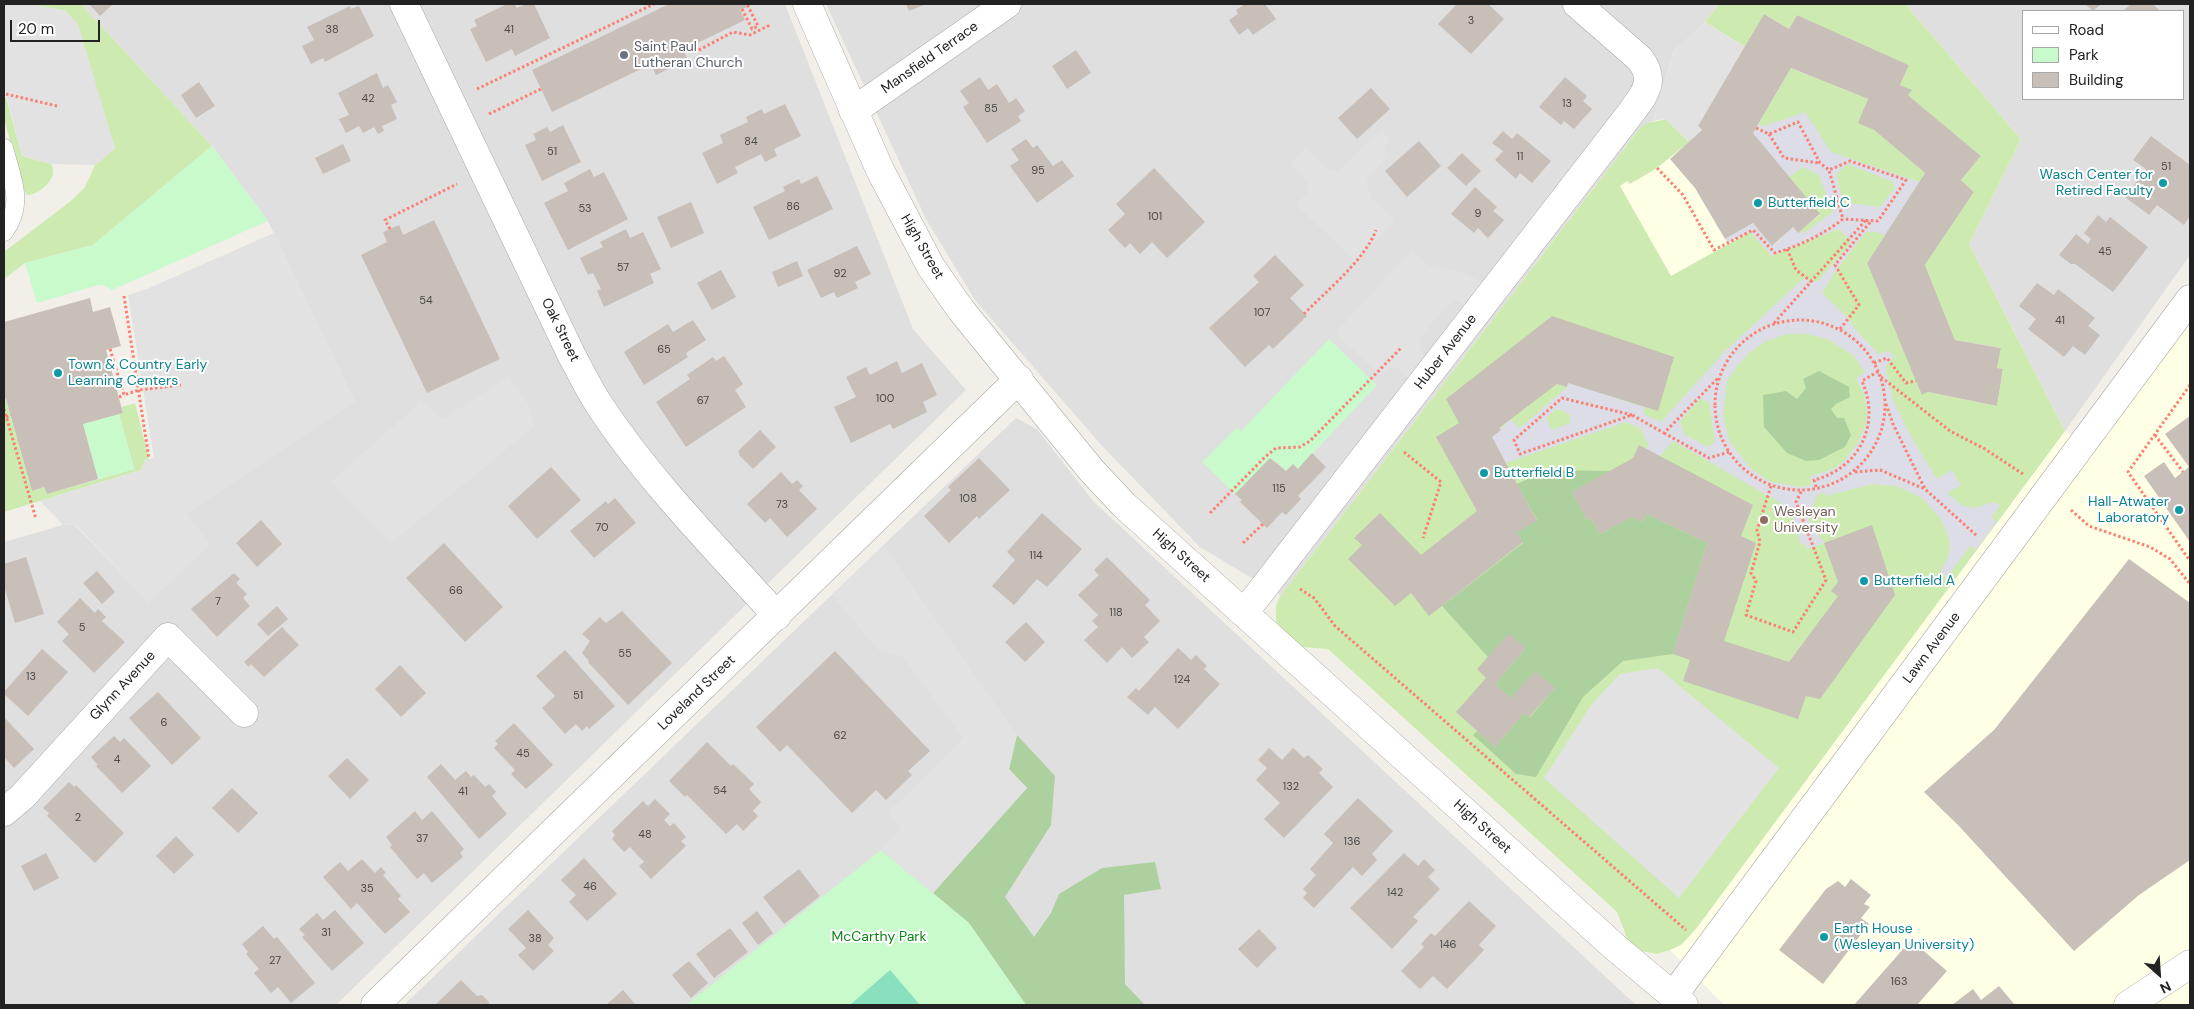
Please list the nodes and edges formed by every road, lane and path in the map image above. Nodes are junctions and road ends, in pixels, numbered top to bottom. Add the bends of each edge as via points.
1 (404, 4) edge
2 (654, 4) edge
3 (747, 4) edge
4 (807, 4) edge
5 (1007, 4) edge
6 (1576, 4) edge
7 (742, 9) dead end
8 (770, 25) dead end
9 (693, 44) dead end
10 (541, 89) dead end
11 (474, 90) dead end
12 (6, 94) dead end
13 (57, 106) dead end
14 (853, 112) junction
15 (486, 115) dead end
16 (1756, 128) dead end
17 (1769, 134) junction
18 (4, 148) edge
19 (1820, 163) junction
20 (1657, 168) dead end
21 (1829, 170) junction
22 (458, 184) dead end
23 (1843, 219) junction
24 (1866, 220) junction
25 (1872, 221) junction
26 (390, 229) dead end
27 (1376, 230) dead end
28 (4, 232) edge
29 (1787, 250) junction
30 (1812, 282) junction
31 (124, 296) dead end
32 (2190, 299) edge
33 (1304, 314) dead end
34 (1774, 324) junction
35 (1840, 329) junction
36 (110, 348) dead end
37 (1401, 348) dead end
38 (1874, 362) junction
39 (1878, 371) junction
40 (1720, 376) junction
41 (1881, 377) junction
42 (1019, 379) junction
43 (1916, 380) dead end
44 (181, 385) dead end
45 (2190, 386) edge
46 (139, 390) junction
47 (124, 395) junction
48 (118, 397) dead end
49 (1885, 402) junction
50 (4, 409) edge
51 (11, 415) dead end
52 (1632, 415) junction
53 (6, 417) junction
54 (1664, 433) junction
55 (1382, 434) junction
56 (2155, 435) junction
57 (19, 446) dead end
58 (15, 447) junction
59 (1729, 452) junction
60 (149, 459) dead end
61 (1855, 472) junction
62 (2183, 472) dead end
63 (2023, 474) dead end
64 (1772, 486) junction
65 (1816, 488) junction
66 (1925, 489) junction
67 (1802, 490) junction
68 (2070, 509) dead end
69 (1210, 513) dead end
70 (36, 519) dead end
71 (1262, 524) dead end
72 (1977, 536) dead end
73 (1423, 538) dead end
74 (1243, 544) dead end
75 (2190, 561) edge
76 (2190, 584) edge
77 (1299, 589) dead end
78 (1244, 613) junction
79 (777, 616) junction
80 (244, 713) dead end
81 (4, 812) edge
82 (1688, 932) dead end
83 (2190, 964) edge
84 (1678, 1001) edge
85 (375, 1005) edge
86 (2128, 1005) edge

1 - 79 street, Oak Street via 572,356 599,404 665,492
2 - 11 path
3 - 7 path via 758,26 752,29
4 - 14 street, High Street
5 - 14 street, Mansfield Terrace
6 - 55 street, Huber Avenue via 1640,59 1647,68 1646,90
8 - 9 path via 750,35 733,32 697,51
10 - 15 path
12 - 13 path
14 - 42 street, High Street via 903,217 932,267 961,310
16 - 17 path
17 - 19 path via 1784,158
17 - 19 path via 1798,122
18 - 28 lane via 16,198 14,215
19 - 21 path
20 - 29 path via 1683,195 1714,250 1753,230 1774,253
21 - 23 path
21 - 25 path via 1850,161 1906,180 1878,221
22 - 26 path via 385,220
23 - 24 path
23 - 29 path
24 - 25 path
24 - 30 path
25 - 35 path via 1835,266 1859,305
27 - 33 path via 1356,260
29 - 30 path via 1796,270
30 - 34 path
31 - 46 path
32 - 84 street, Lawn Avenue
34 - 35 path via 1813,320
34 - 40 path via 1751,336 1734,352
35 - 38 path via 1859,343
36 - 47 path
37 - 69 path via 1310,441 1300,447 1276,448
38 - 39 path
38 - 43 path via 1887,358 1906,383
39 - 41 path
39 - 65 path via 1862,380 1869,402 1869,420 1859,450 1847,464 1814,480
40 - 54 path
40 - 59 path via 1716,390 1716,415
41 - 49 path
41 - 63 path via 1950,430
42 - 78 street, High Street via 1092,471
42 - 79 street, Loveland Street
44 - 46 path
45 - 56 path
46 - 47 path
46 - 60 path
47 - 48 path
49 - 61 path via 1877,440
49 - 66 path
50 - 53 path
51 - 53 path
52 - 52 path via 1520,454 1514,440 1562,398
52 - 54 path
53 - 58 path
54 - 59 path via 1709,458
55 - 73 path via 1441,482
55 - 78 street, Huber Avenue
56 - 62 path
56 - 75 path via 2128,472
57 - 58 path
58 - 70 path
59 - 64 path via 1748,472
61 - 65 path
61 - 66 path via 1880,470
64 - 67 path
64 - 67 path via 1757,530 1760,542 1751,573 1756,581 1746,615 1793,632 1826,580 1796,502
65 - 67 path
66 - 72 path
68 - 76 path via 2090,526 2150,547 2170,559
71 - 74 path
77 - 82 path via 1314,598 1335,626
78 - 84 street, High Street
79 - 85 street, Loveland Street
80 - 81 street, Glynn Avenue via 168,637 22,797
83 - 86 street

